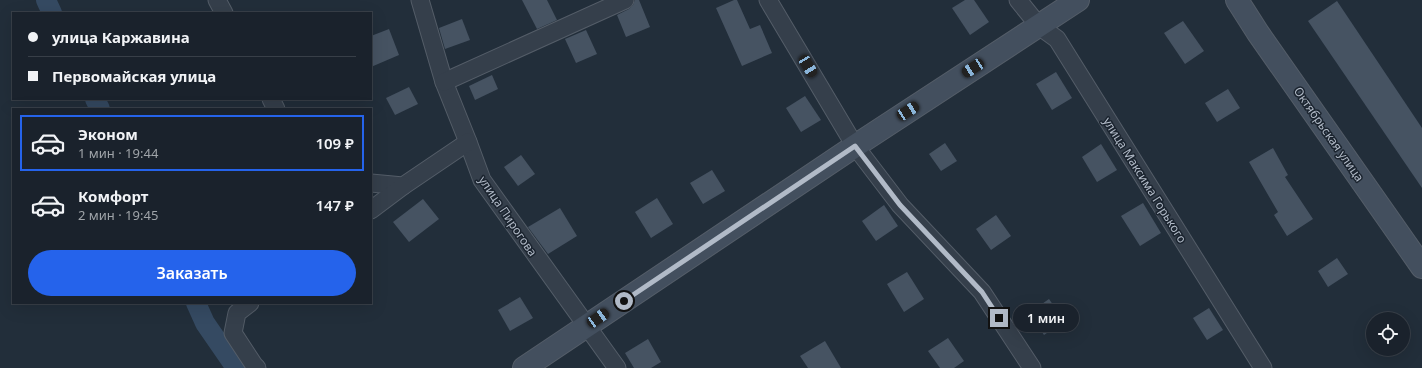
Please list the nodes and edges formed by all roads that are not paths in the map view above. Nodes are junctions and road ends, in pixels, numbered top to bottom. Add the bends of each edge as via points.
1 (217, 0) edge
2 (420, 0) edge
3 (625, 0) edge
4 (768, 0) edge
5 (1018, 0) edge
6 (1078, 0) edge
7 (1236, 0) edge
8 (223, 12) edge
9 (1039, 26) junction
10 (444, 82) junction
11 (468, 142) junction
12 (855, 146) junction
13 (372, 183) edge
14 (403, 186) junction
15 (372, 209) edge
16 (1422, 267) edge
17 (249, 304) edge
18 (586, 327) junction
19 (257, 368) edge
20 (524, 368) edge
21 (616, 368) edge
22 (1032, 368) edge
23 (1263, 368) edge

1 - 8 street
2 - 10 street, улица Пирогова
3 - 10 street
4 - 12 street
5 - 9 street, улица Максима Горького
6 - 9 street
7 - 16 street, Октябрьская улица
9 - 12 street
9 - 23 street, улица Максима Горького via 1057,39
10 - 11 street, улица Пирогова
11 - 14 street
11 - 18 street, улица Пирогова via 482,180
12 - 18 street
12 - 22 street via 900,205 982,292
13 - 14 street
14 - 15 street
17 - 19 street via 237,313 233,333
18 - 20 street
18 - 21 street, улица Пирогова

